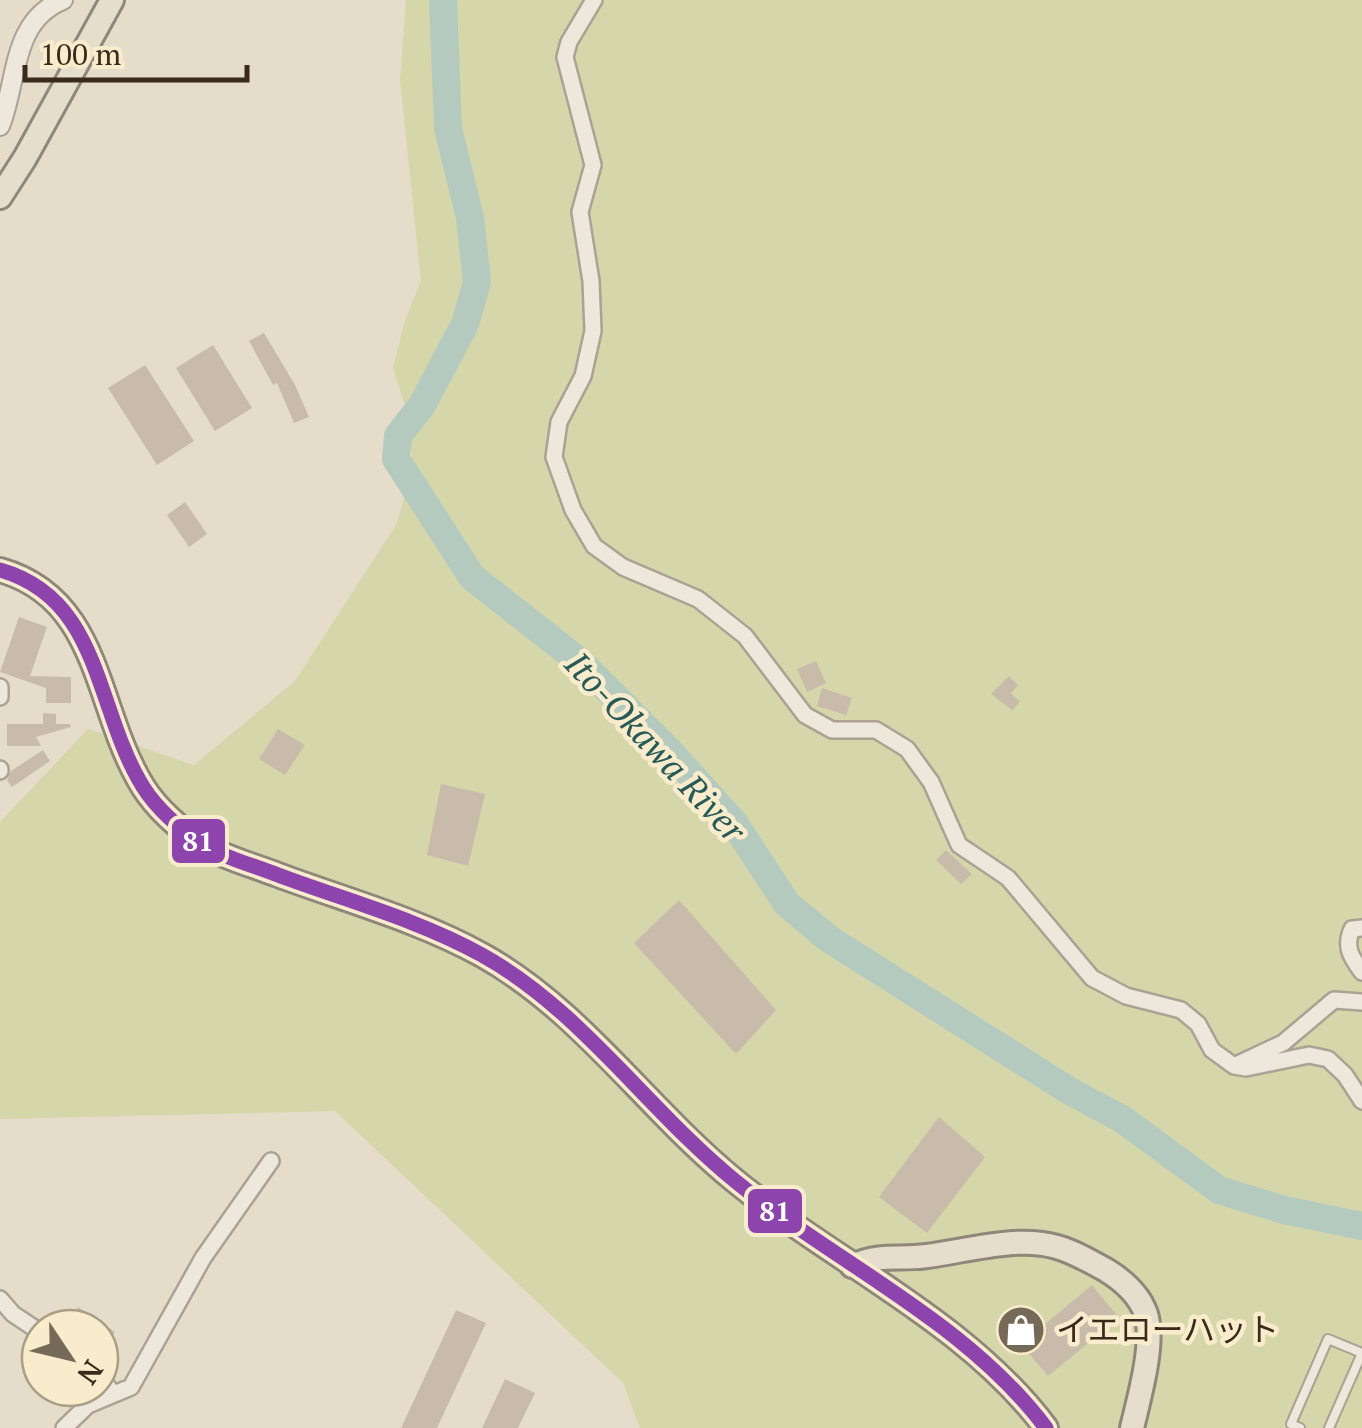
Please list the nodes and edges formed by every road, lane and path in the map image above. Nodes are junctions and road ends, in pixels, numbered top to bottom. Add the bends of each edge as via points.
1 (63, 0) edge
2 (112, 0) edge
3 (594, 0) edge
4 (0, 126) edge
5 (0, 196) edge
6 (1, 573) edge
7 (0, 688) edge
8 (0, 697) edge
9 (1362, 928) edge
10 (1362, 972) edge
11 (1362, 1002) edge
12 (1234, 1066) junction
13 (1362, 1101) edge
14 (271, 1161) dead end
15 (852, 1266) junction
16 (0, 1298) edge
17 (20, 1319) edge
18 (1362, 1352) edge
19 (120, 1392) edge
20 (84, 1408) edge
21 (64, 1428) edge
22 (1046, 1428) edge
23 (1132, 1428) edge
24 (1300, 1428) edge
25 (1329, 1428) edge

1 - 4 street via 43,8 31,25
2 - 5 main road
3 - 12 street via 565,57 593,165 580,212 593,331 583,376 559,422 554,457 594,546 623,567 698,600 745,636 804,714 832,730 876,730 907,748 932,782 960,845 1008,878 1081,968 1126,996 1181,1010
6 - 15 main road via 21,576 50,594 72,619 138,779 185,831 230,858 429,931 494,963 571,1020 734,1180
7 - 8 street
9 - 10 street via 1352,929 1347,939
11 - 12 street via 1334,1000 1283,1043
12 - 13 street via 1319,1056
14 - 19 street via 203,1258 131,1387
15 - 22 main road via 985,1363
15 - 23 main road via 874,1257 1026,1244 1086,1258 1138,1296 1148,1319
16 - 17 street
18 - 24 lane via 1328,1338 1291,1424
18 - 25 lane
20 - 21 street

